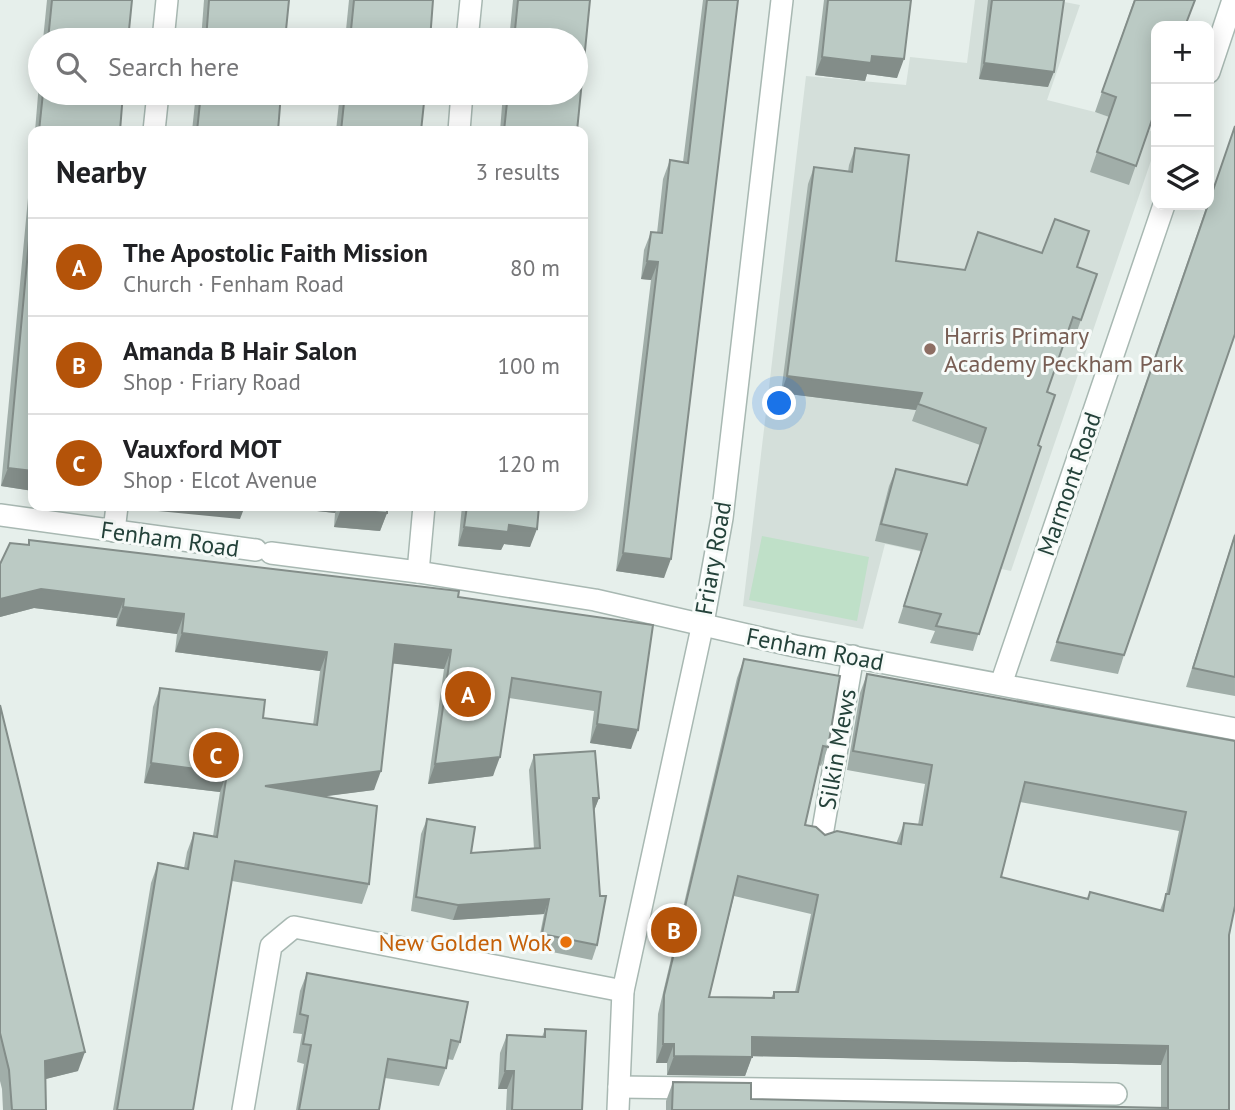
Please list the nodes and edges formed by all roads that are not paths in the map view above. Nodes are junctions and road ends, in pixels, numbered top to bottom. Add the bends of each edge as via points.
1 (167, 0) edge
2 (471, 0) edge
3 (782, 0) edge
4 (1233, 0) edge
5 (164, 28) edge
6 (468, 28) edge
7 (1214, 57) edge
8 (157, 105) edge
9 (461, 105) edge
10 (155, 126) edge
11 (459, 126) edge
12 (1162, 210) edge
13 (116, 511) edge
14 (424, 511) edge
15 (0, 515) edge
16 (114, 531) junction
17 (418, 572) junction
18 (702, 623) junction
19 (853, 656) junction
20 (1001, 684) junction
21 (1235, 729) edge
22 (821, 841) edge
23 (623, 991) junction
24 (619, 1087) junction
25 (1116, 1094) dead end
26 (243, 1110) edge
27 (618, 1110) edge

1 - 5 street
2 - 6 street
3 - 18 street, Friary Road via 722,518
4 - 7 street
8 - 10 street
9 - 11 street
12 - 20 street, Marmont Road
13 - 16 street
14 - 17 street
15 - 16 street, Fenham Road
16 - 17 street, Fenham Road
17 - 18 street, Fenham Road via 595,600
18 - 19 street, Fenham Road
18 - 23 street, Friary Road
19 - 20 street, Fenham Road
19 - 22 street, Silkin Mews
20 - 21 street, Fenham Road
23 - 24 street, Friary Road
23 - 26 street via 293,927 271,946
24 - 25 street
24 - 27 street, Friary Road

